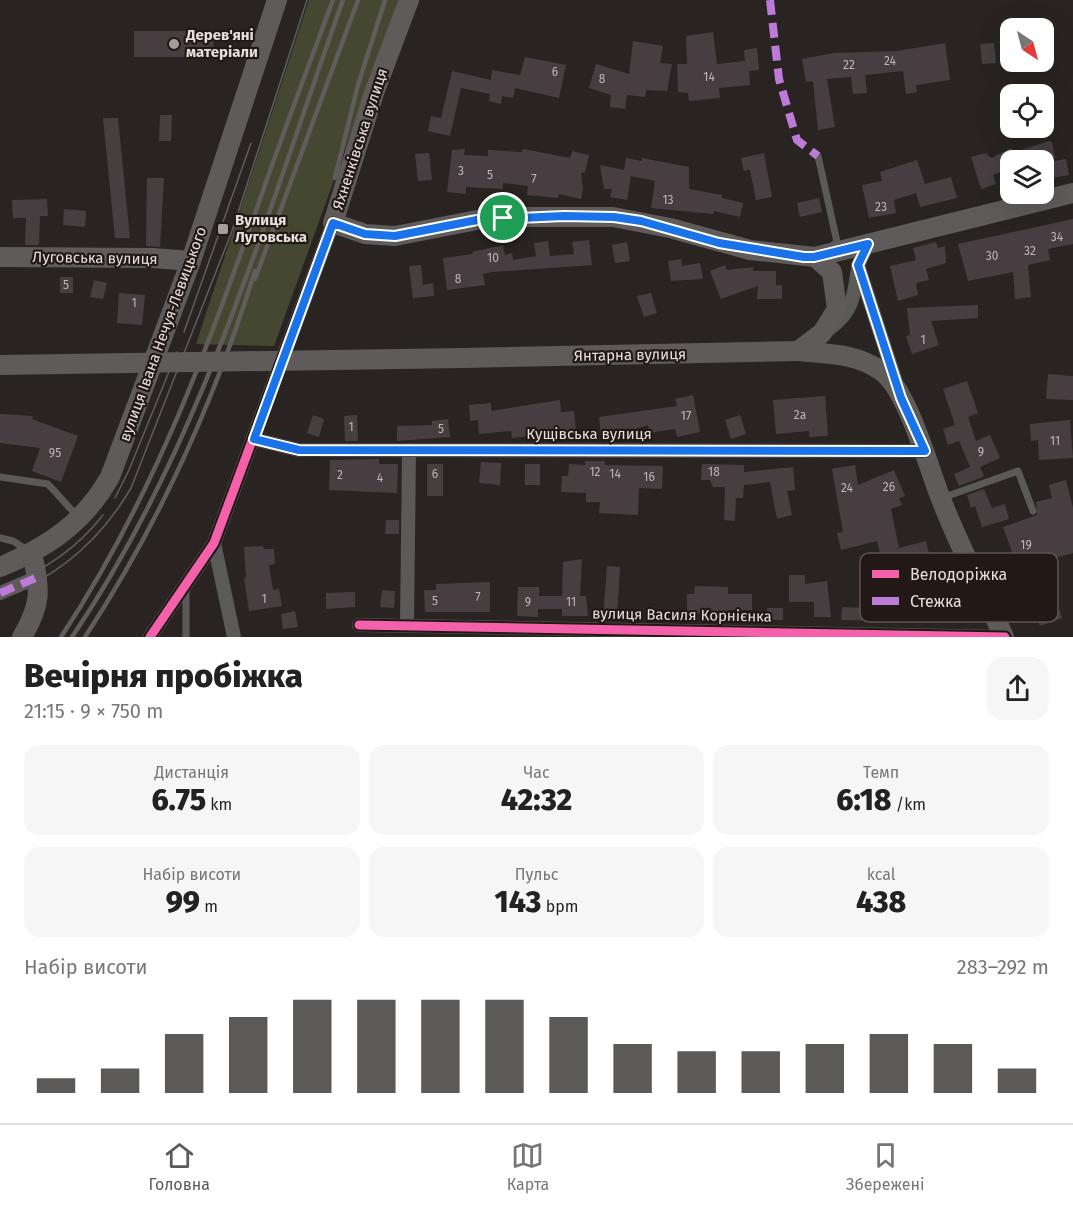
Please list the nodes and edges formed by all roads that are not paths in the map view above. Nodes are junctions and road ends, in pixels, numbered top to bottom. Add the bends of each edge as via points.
1 (277, 0) edge
2 (409, 0) edge
3 (818, 156) dead end
4 (1073, 193) edge
5 (333, 223) junction
6 (868, 244) junction
7 (0, 257) edge
8 (814, 257) junction
9 (191, 261) junction
10 (858, 265) junction
11 (822, 333) junction
12 (798, 351) junction
13 (0, 365) edge
14 (901, 398) junction
15 (254, 439) junction
16 (408, 450) junction
17 (925, 451) junction
18 (0, 477) edge
19 (941, 499) junction
20 (1033, 511) dead end
21 (80, 519) junction
22 (0, 538) edge
23 (214, 543) junction
24 (966, 553) edge
25 (32, 554) junction
26 (0, 567) edge
27 (38, 577) junction
28 (186, 584) junction
29 (0, 593) edge
30 (997, 622) edge
31 (359, 626) dead end
32 (407, 626) junction
33 (22, 637) edge
34 (150, 637) edge
35 (186, 637) edge
36 (234, 637) edge
37 (1004, 637) edge

1 - 9 main road, вулиця Івана Нечуя-Левицького
2 - 5 main road, Яхненківська вулиця via 374,93
3 - 8 lane via 837,242
4 - 6 main road
5 - 8 main road via 365,234 395,236 477,220 614,217 750,250
5 - 15 street, Яхненківська вулиця
6 - 8 main road
6 - 10 street
7 - 9 main road, Луговська вулиця
8 - 11 main road via 832,272 837,309
9 - 21 main road, вулиця Івана Нечуя-Левицького via 120,454 97,500
10 - 11 street via 854,294 844,318
10 - 14 street
11 - 12 main road
12 - 13 main road, Янтарна вулиця, bridge
12 - 14 main road, Янтарна вулиця via 857,357 884,372
14 - 17 main road, Янтарна вулиця
15 - 16 street, Кущівська вулиця via 299,450
15 - 23 street, Яхненківська вулиця
16 - 17 street, Кущівська вулиця
16 - 32 street
17 - 19 main road, Янтарна вулиця
18 - 21 lane via 48,484
19 - 20 lane via 1018,471
19 - 24 main road, Янтарна вулиця
21 - 25 main road, вулиця Івана Нечуя-Левицького
22 - 25 lane via 14,541
23 - 28 street, Яхненківська вулиця
23 - 36 street
25 - 26 main road, вулиця Івана Нечуя-Левицького
25 - 27 main road
27 - 29 street
27 - 33 main road via 35,614
28 - 34 street, Яхненківська вулиця
28 - 35 lane
30 - 37 main road, Янтарна вулиця
31 - 32 street, вулиця Василя Корнієнка
32 - 37 street, вулиця Василя Корнієнка

